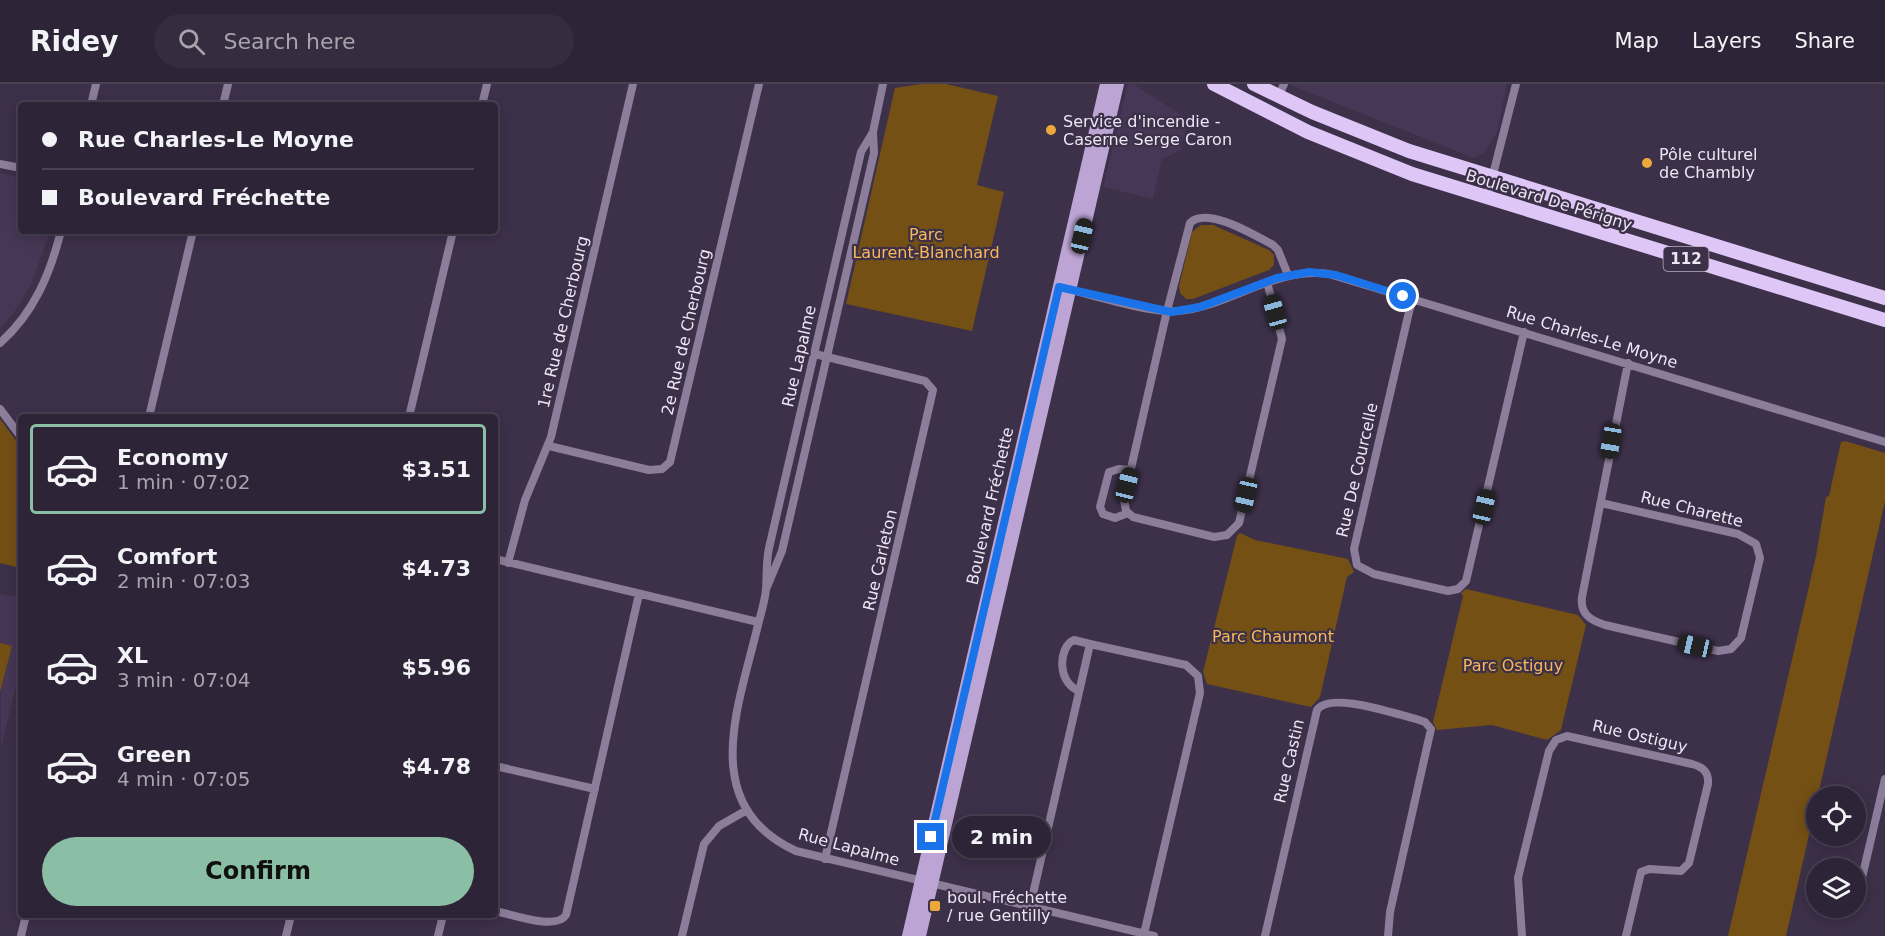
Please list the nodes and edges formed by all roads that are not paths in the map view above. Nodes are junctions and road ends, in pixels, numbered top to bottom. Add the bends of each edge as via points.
1 (96, 84) edge
2 (228, 84) edge
3 (487, 84) edge
4 (633, 84) edge
5 (759, 84) edge
6 (883, 84) edge
7 (1106, 84) edge
8 (1118, 84) edge
9 (1214, 84) edge
10 (1254, 84) edge
11 (1516, 84) edge
12 (1281, 90) edge
13 (92, 102) edge
14 (225, 102) edge
15 (483, 102) edge
16 (873, 132) junction
17 (0, 164) edge
18 (18, 167) edge
19 (1494, 179) junction
20 (1487, 198) junction
21 (60, 234) edge
22 (192, 234) edge
23 (452, 234) edge
24 (1288, 275) junction
25 (1267, 282) junction
26 (1064, 288) junction
27 (1885, 298) edge
28 (1412, 299) junction
29 (1167, 312) junction
30 (1885, 320) edge
31 (1524, 332) junction
32 (0, 343) edge
33 (815, 354) junction
34 (827, 357) junction
35 (1628, 363) junction
36 (0, 409) edge
37 (150, 414) edge
38 (410, 414) edge
39 (18, 433) edge
40 (1885, 442) edge
41 (549, 446) junction
42 (1131, 470) junction
43 (1601, 503) junction
44 (1128, 513) junction
45 (498, 560) edge
46 (508, 562) junction
47 (766, 590) junction
48 (639, 594) junction
49 (758, 622) junction
50 (1090, 644) junction
51 (1079, 691) junction
52 (498, 767) edge
53 (1885, 779) edge
54 (595, 789) junction
55 (747, 810) junction
56 (825, 859) junction
57 (1866, 861) edge
58 (927, 882) junction
59 (1030, 907) junction
60 (498, 912) edge
61 (25, 918) edge
62 (290, 918) edge
63 (442, 918) edge
64 (1144, 934) junction
65 (21, 936) edge
66 (286, 936) edge
67 (438, 936) edge
68 (682, 936) edge
69 (908, 936) edge
70 (920, 936) edge
71 (1154, 936) edge
72 (1265, 936) edge
73 (1388, 936) edge
74 (1522, 936) edge
75 (1626, 936) edge

1 - 13 street
2 - 14 street
3 - 15 street
4 - 41 street, 1re Rue de Cherbourg
5 - 41 street, 2e Rue de Cherbourg via 670,462 662,469 649,470
6 - 16 street, Rue Lapalme
7 - 26 main road, Boulevard Fréchette
8 - 26 main road, Boulevard Fréchette
9 - 20 main road, Boulevard De Périgny / 112 via 1355,152
10 - 12 main road, Boulevard De Périgny / 112
11 - 19 street
12 - 19 main road, Boulevard De Périgny / 112 via 1396,146
16 - 33 street, Rue Lapalme via 861,152
16 - 34 street, Rue Lapalme via 874,153
17 - 18 street
19 - 20 street
19 - 27 main road, Boulevard De Périgny / 112
20 - 30 main road, Boulevard De Périgny / 112
21 - 32 street via 39,294
22 - 37 street
23 - 38 street
24 - 25 street, Rue Charles-Le Moyne
24 - 28 street, Rue Charles-Le Moyne via 1329,274
24 - 29 street via 1273,245 1213,217 1199,217 1187,231
25 - 29 street, Rue Charles-Le Moyne via 1200,307
25 - 44 street via 1281,339 1239,523 1231,533 1214,537 1138,519
26 - 29 street, Rue Charles-Le Moyne
26 - 58 main road, Boulevard Fréchette
28 - 31 street, Rue Charles-Le Moyne
28 - 31 street, Rue De Courcelle via 1354,549 1357,565 1374,574 1448,591 1458,589 1466,581
29 - 42 street
31 - 35 street, Rue Charles-Le Moyne
33 - 34 street, Rue Carleton
33 - 47 street, Rue Lapalme via 767,558
34 - 47 street, Rue Lapalme via 779,560
34 - 56 street, Rue Carleton via 925,381 932,387 933,396
35 - 40 street, Rue Charles-Le Moyne
35 - 43 street, Rue Charette
36 - 39 street
41 - 46 street, 1re Rue de Cherbourg via 525,500
42 - 44 street via 1124,502
42 - 44 street via 1109,472 1100,507 1103,514 1112,517
43 - 43 street, Rue Charette via 1582,597 1585,614 1605,625 1718,651 1734,647 1741,638 1760,558 1756,544 1738,534
45 - 46 street
46 - 48 street
47 - 49 street, Rue Lapalme
48 - 49 street
48 - 54 street
49 - 55 street, Rue Lapalme via 731,752 736,785
50 - 51 street
50 - 51 street via 1074,640 1068,645 1062,674 1067,684
50 - 64 street via 1186,665 1195,670 1200,682
51 - 59 street
52 - 54 street
53 - 57 street
54 - 60 street via 565,918 553,923
55 - 56 street, Rue Lapalme via 783,845
55 - 68 street via 719,826 704,844
56 - 58 street, Rue Lapalme
58 - 59 street, Rue Lapalme
58 - 69 main road, Boulevard Fréchette
58 - 70 main road, Boulevard Fréchette
59 - 64 street, Rue Lapalme
61 - 65 street
62 - 66 street
63 - 67 street
64 - 71 street, Rue Lapalme
72 - 73 street, Rue Castin via 1316,713 1321,704 1335,701 1416,719 1431,729
74 - 75 street, Rue Ostiguy via 1518,878 1549,752 1556,740 1567,736 1689,763 1701,767 1708,775 1689,863 1681,871 1641,872

